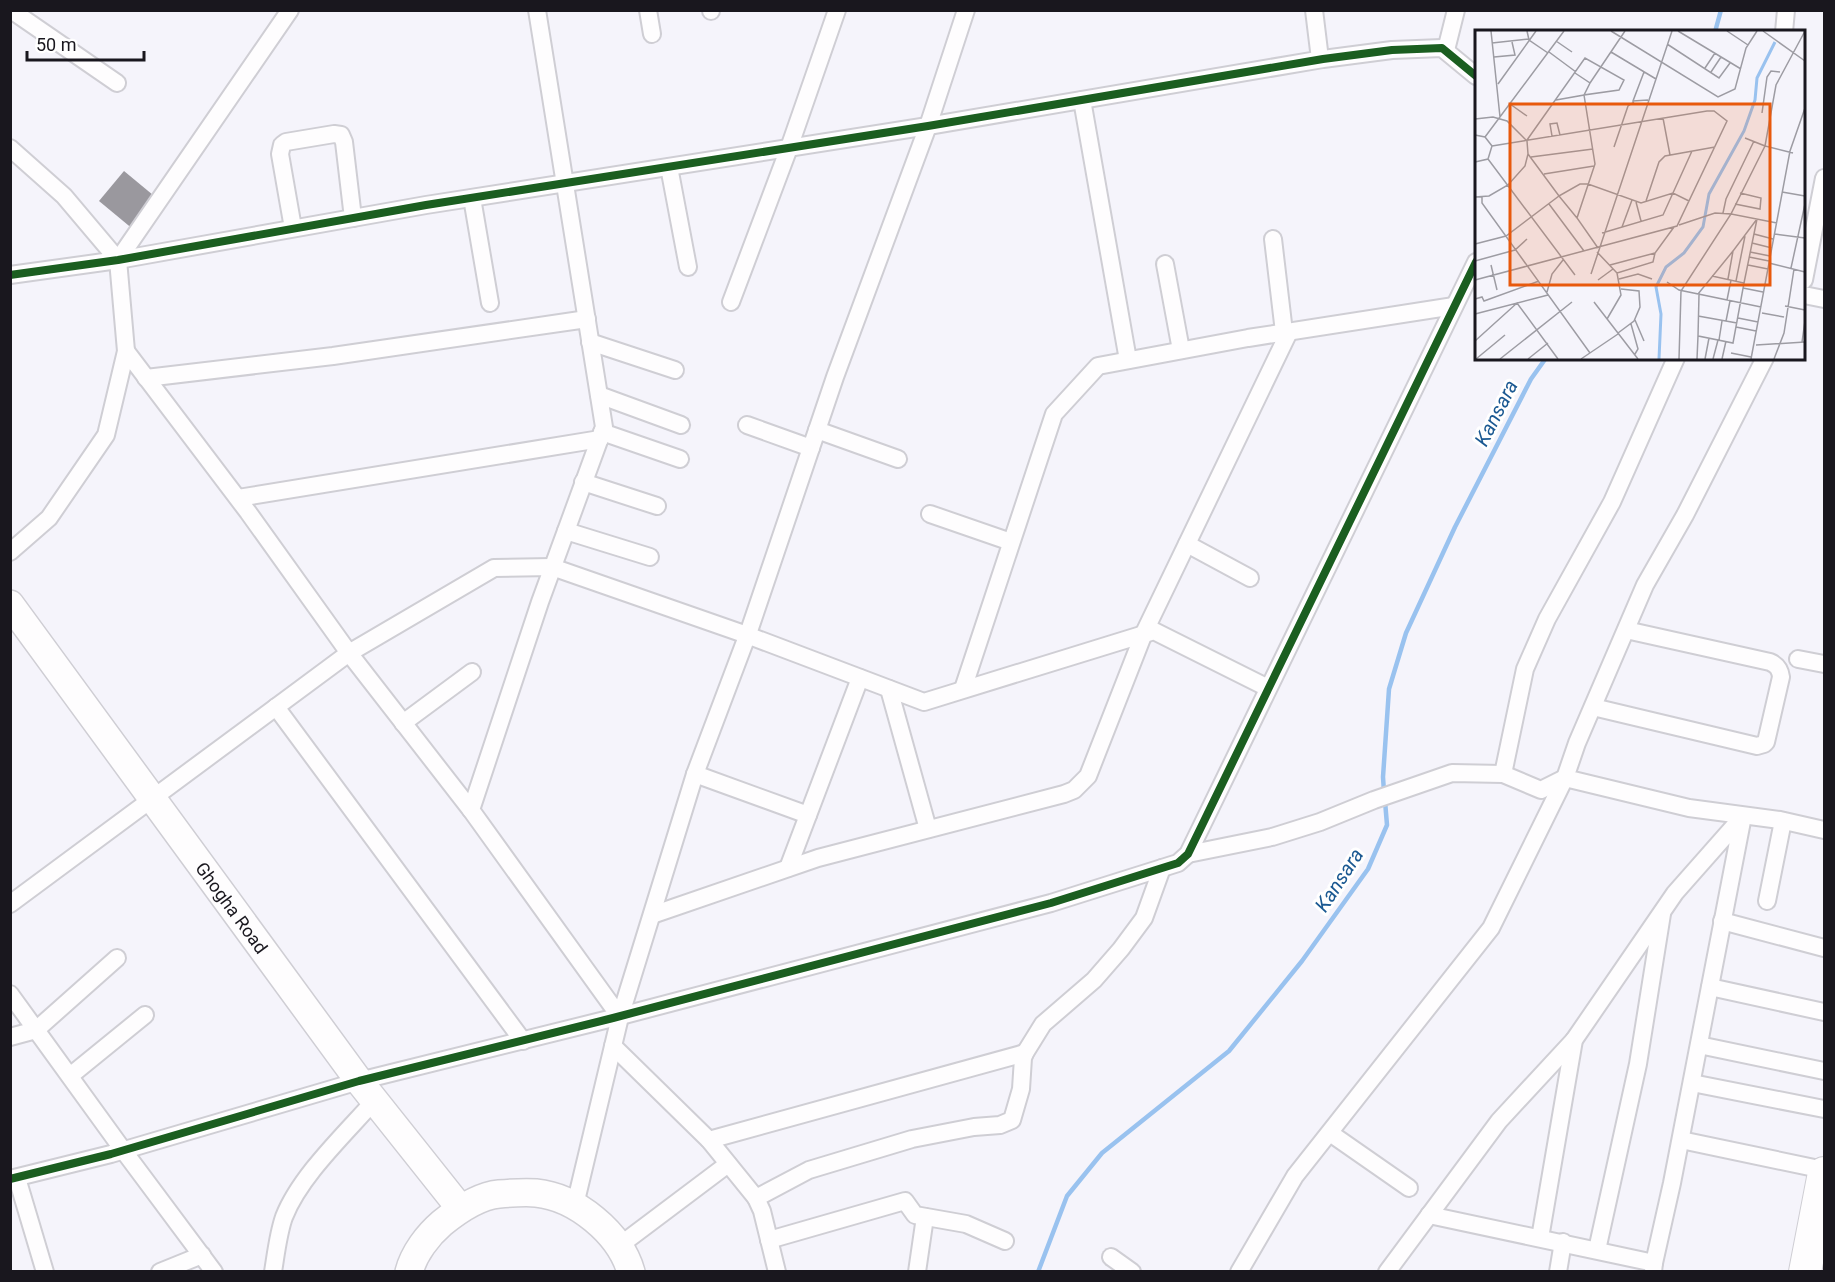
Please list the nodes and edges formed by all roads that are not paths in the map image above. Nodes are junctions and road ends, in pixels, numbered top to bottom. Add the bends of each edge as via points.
1 (11, 10) edge
2 (290, 10) edge
3 (537, 10) edge
4 (648, 10) edge
5 (837, 10) edge
6 (966, 10) edge
7 (1314, 10) edge
8 (1456, 10) edge
9 (1786, 10) edge
10 (1785, 30) edge
11 (652, 34) dead end
12 (1446, 50) junction
13 (1320, 59) junction
14 (1475, 75) edge
15 (117, 83) dead end
16 (1082, 100) junction
17 (928, 126) junction
18 (10, 148) edge
19 (789, 148) junction
20 (669, 167) junction
21 (1824, 178) edge
22 (566, 183) junction
23 (472, 198) junction
24 (353, 218) junction
25 (293, 228) junction
26 (1273, 239) dead end
27 (118, 260) junction
28 (1165, 264) dead end
29 (1475, 264) edge
30 (688, 267) dead end
31 (1805, 270) edge
32 (10, 275) edge
33 (1805, 295) edge
34 (1824, 299) edge
35 (731, 302) dead end
36 (490, 303) dead end
37 (1454, 306) junction
38 (587, 319) junction
39 (1286, 332) junction
40 (591, 342) junction
41 (1181, 350) junction
42 (126, 351) junction
43 (1128, 360) junction
44 (1675, 360) edge
45 (1764, 360) edge
46 (675, 370) dead end
47 (146, 378) junction
48 (599, 395) junction
49 (681, 425) dead end
50 (747, 425) dead end
51 (817, 430) junction
52 (601, 435) junction
53 (811, 448) junction
54 (680, 459) dead end
55 (898, 459) dead end
56 (584, 482) junction
57 (238, 498) junction
58 (657, 507) dead end
59 (930, 514) dead end
60 (566, 531) junction
61 (1011, 542) junction
62 (1187, 544) junction
63 (10, 552) edge
64 (650, 557) dead end
65 (552, 567) junction
66 (1250, 578) dead end
67 (10, 604) edge
68 (1626, 630) junction
69 (1144, 633) junction
70 (747, 635) junction
71 (349, 653) junction
72 (1798, 659) dead end
73 (1824, 664) edge
74 (472, 672) dead end
75 (860, 678) junction
76 (1268, 688) junction
77 (889, 689) junction
78 (963, 689) junction
79 (276, 707) junction
80 (1593, 707) junction
81 (403, 723) junction
82 (695, 774) junction
83 (1503, 774) junction
84 (1564, 778) junction
85 (152, 799) junction
86 (471, 810) junction
87 (808, 815) junction
88 (1743, 816) junction
89 (1784, 821) junction
90 (928, 829) junction
91 (1824, 830) edge
92 (1188, 854) junction
93 (788, 868) junction
94 (1162, 868) junction
95 (1767, 901) dead end
96 (10, 904) edge
97 (1663, 910) junction
98 (652, 915) junction
99 (1722, 921) junction
100 (1824, 948) edge
101 (117, 958) dead end
102 (1710, 987) junction
103 (10, 994) edge
104 (1824, 1012) edge
105 (145, 1015) dead end
106 (620, 1017) junction
107 (36, 1030) junction
108 (10, 1037) edge
109 (1574, 1040) junction
110 (523, 1041) junction
111 (1699, 1045) junction
112 (613, 1046) junction
113 (1026, 1053) junction
114 (1824, 1071) edge
115 (70, 1076) junction
116 (1692, 1083) junction
117 (366, 1091) junction
118 (1824, 1109) edge
119 (1330, 1133) junction
120 (709, 1140) junction
121 (1681, 1140) junction
122 (123, 1150) junction
123 (728, 1164) junction
124 (1824, 1172) edge
125 (14, 1179) edge
126 (1409, 1188) dead end
127 (756, 1198) junction
128 (575, 1205) junction
129 (460, 1208) junction
130 (1429, 1215) junction
131 (925, 1217) junction
132 (1540, 1238) junction
133 (769, 1240) junction
134 (1005, 1241) dead end
135 (1563, 1242) junction
136 (618, 1246) junction
137 (1597, 1250) junction
138 (202, 1255) junction
139 (1112, 1257) dead end
140 (1824, 1259) edge
141 (1653, 1267) edge
142 (45, 1272) edge
143 (160, 1272) edge
144 (214, 1272) edge
145 (273, 1272) edge
146 (409, 1272) edge
147 (631, 1272) edge
148 (777, 1272) edge
149 (917, 1272) edge
150 (1132, 1272) edge
151 (1239, 1272) edge
152 (1387, 1272) edge
153 (1558, 1272) edge
154 (1805, 1272) edge
155 (1822, 1272) edge

1 - 15 street
2 - 27 street
3 - 22 street
4 - 11 street
5 - 19 street
6 - 17 street
7 - 13 street
8 - 12 street
9 - 10 street
12 - 13 street via 1392,50
12 - 14 street
13 - 16 street
16 - 17 street
16 - 43 street
17 - 19 street
17 - 51 street
18 - 27 street via 64,196
19 - 20 street
19 - 35 street
20 - 22 street
20 - 30 street
21 - 31 street
22 - 23 street
22 - 38 street
23 - 24 street
23 - 36 street
24 - 25 street
24 - 25 street via 344,142 341,135 334,134 282,145 280,154
25 - 27 street
26 - 39 street
27 - 32 street
27 - 42 street
28 - 41 street
29 - 37 street
33 - 34 street
37 - 39 street
37 - 76 street
38 - 40 street
38 - 47 street
39 - 41 street
39 - 62 street
40 - 46 street
40 - 48 street
41 - 43 street
42 - 47 street
42 - 63 street via 106,435 49,518
43 - 61 street via 1098,366 1054,414
44 - 83 street via 1612,502 1547,619 1525,669
45 - 68 street via 1686,515 1645,585
47 - 57 street
48 - 49 street
48 - 52 street via 604,427
50 - 53 street
51 - 53 street
51 - 55 street
52 - 54 street
52 - 56 street
52 - 57 street
53 - 70 street
56 - 58 street
56 - 60 street
57 - 71 street
59 - 61 street
60 - 64 street
60 - 65 street
61 - 78 street
62 - 66 street
62 - 69 street
65 - 70 street
65 - 71 street via 494,568
65 - 86 street
67 - 85 main road, Ghogha Road
68 - 80 street
68 - 80 street via 1776,665 1781,677 1766,742 1757,746
69 - 76 street via 1154,631
69 - 78 street
69 - 90 street via 1082,783 1064,794
70 - 75 street
70 - 82 street
71 - 79 street
71 - 81 street
72 - 73 street
74 - 81 street
75 - 77 street
75 - 87 street
76 - 92 street
77 - 78 street via 924,702
77 - 90 street
79 - 85 street
79 - 110 street
80 - 84 street
81 - 86 street
82 - 87 street
82 - 98 street
83 - 84 street via 1541,790
83 - 92 street via 1452,773 1272,837
84 - 88 street via 1689,808
84 - 119 street via 1491,928
85 - 96 street
85 - 117 main road, Ghogha Road
86 - 106 street
87 - 93 street
88 - 89 street
88 - 97 street
88 - 99 street
89 - 91 street
89 - 95 street
90 - 93 street
92 - 94 street via 1178,863
93 - 98 street
94 - 106 street via 1051,903
94 - 113 street via 1144,918 1094,980 1043,1024
97 - 109 street
97 - 137 street via 1638,1064
98 - 106 street
99 - 100 street
99 - 102 street
101 - 107 street
102 - 104 street
102 - 111 street
103 - 107 street
105 - 115 street
106 - 110 street
106 - 112 street
107 - 108 street
107 - 115 street
109 - 130 street via 1499,1121
109 - 132 street
110 - 117 street
111 - 114 street
111 - 116 street
112 - 120 street
112 - 128 street
113 - 120 street
113 - 127 street via 1012,1120 912,1139 809,1170
115 - 122 street
116 - 118 street
116 - 121 street
117 - 122 street
117 - 129 main road, Ghogha Road
117 - 145 street via 293,1200 284,1218
119 - 126 street
119 - 151 street via 1295,1176
120 - 123 street
121 - 124 street
121 - 141 street
122 - 125 street
122 - 138 street
123 - 127 street
123 - 136 street
124 - 154 highway
125 - 142 street
127 - 133 street
128 - 129 main road via 537,1193 497,1194
128 - 136 main road via 606,1228
129 - 146 main road via 431,1231
130 - 132 street
130 - 152 street
131 - 133 street via 915,1215 905,1201
131 - 134 street via 966,1224
131 - 149 street
132 - 135 street
133 - 148 street
135 - 137 street
135 - 153 street
136 - 147 main road
137 - 141 street
138 - 143 street
138 - 144 street
139 - 150 street
140 - 155 highway

